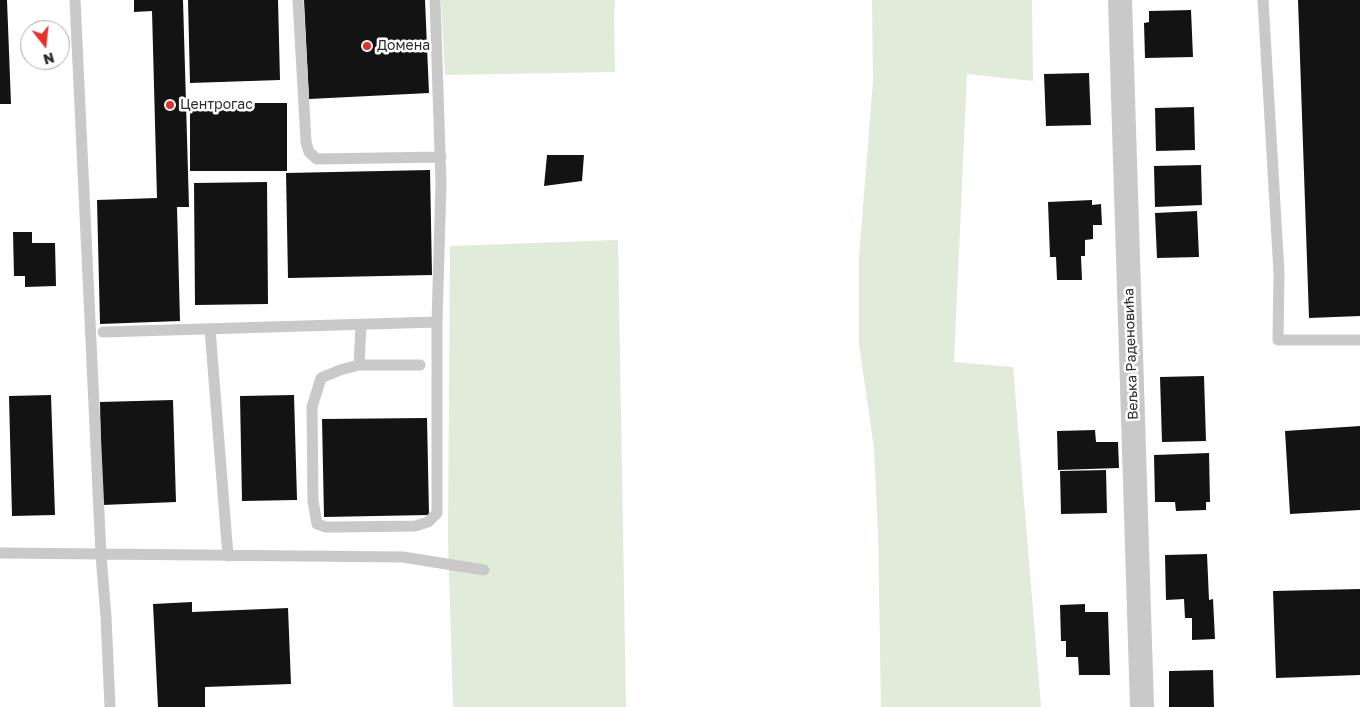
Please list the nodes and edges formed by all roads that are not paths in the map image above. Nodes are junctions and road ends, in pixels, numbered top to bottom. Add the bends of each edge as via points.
1 (75, 0) edge
2 (298, 0) edge
3 (435, 0) edge
4 (1120, 0) edge
5 (1263, 0) edge
6 (441, 157) junction
7 (437, 322) junction
8 (361, 325) junction
9 (210, 329) junction
10 (103, 332) dead end
11 (1360, 340) edge
12 (359, 365) junction
13 (420, 365) dead end
14 (0, 553) edge
15 (101, 555) junction
16 (228, 556) junction
17 (484, 570) dead end
18 (110, 707) edge
19 (1142, 707) edge

1 - 15 lane
2 - 6 lane via 309,152 317,159
3 - 6 lane
4 - 19 street, Вељка Раденовића
5 - 11 lane via 1280,273 1278,340
6 - 7 lane
7 - 8 lane
7 - 12 lane via 437,513 428,522 415,526 326,527 317,524 313,501 312,407 321,378
8 - 9 lane
8 - 12 lane
9 - 10 lane
9 - 16 lane
12 - 13 lane
14 - 15 lane
15 - 16 lane
15 - 18 lane
16 - 17 lane via 403,557

